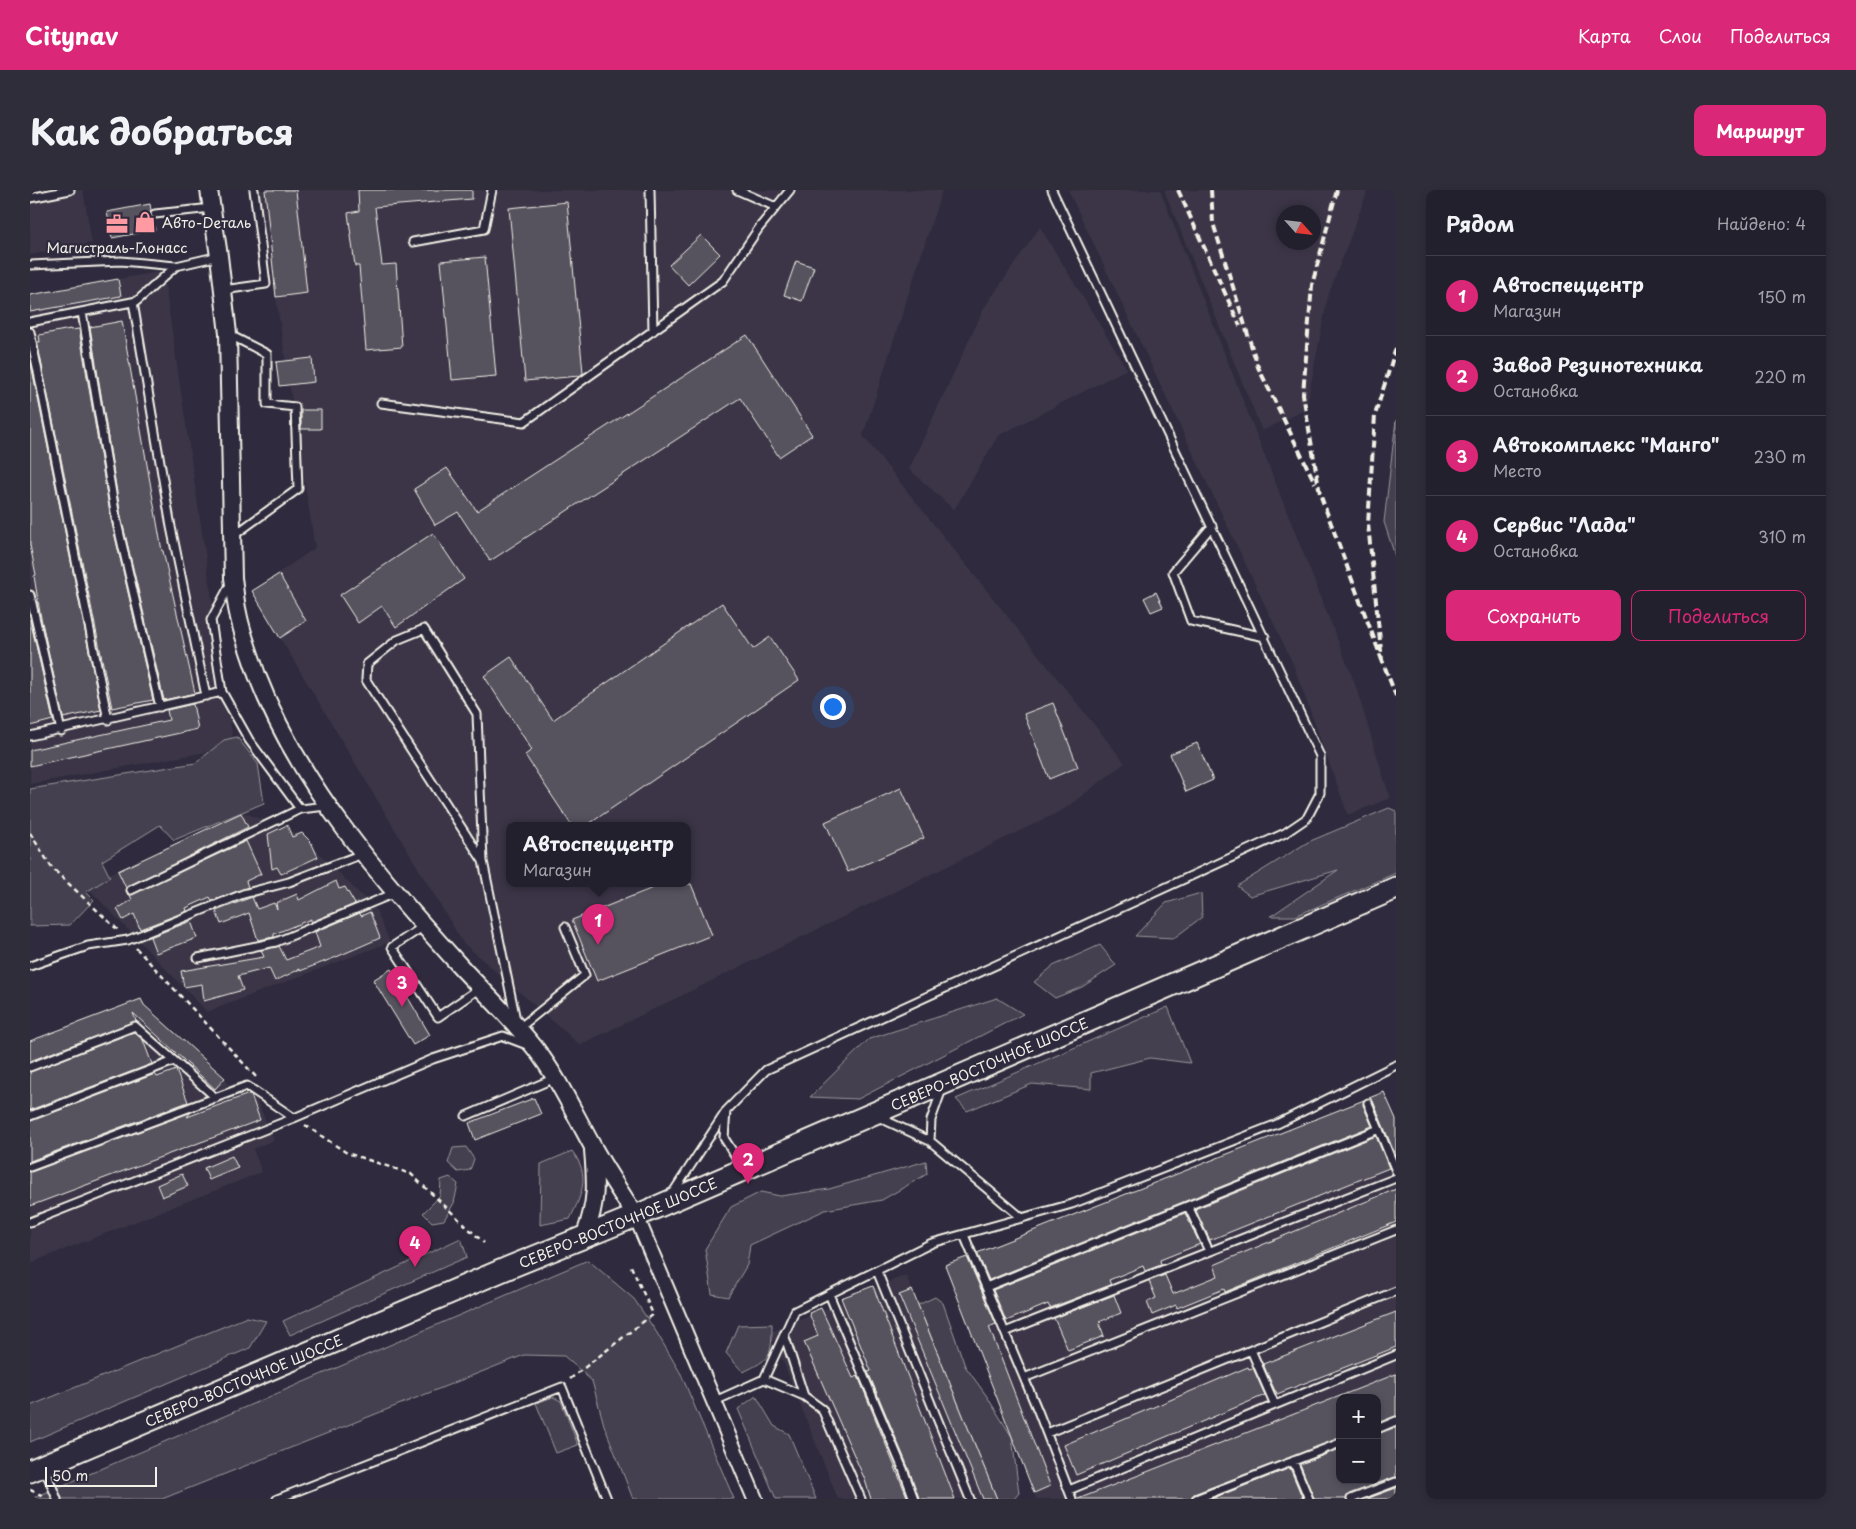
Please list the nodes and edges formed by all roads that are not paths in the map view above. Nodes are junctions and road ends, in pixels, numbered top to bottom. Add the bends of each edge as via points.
1 (70, 190) edge
2 (209, 190) edge
3 (254, 190) edge
4 (492, 190) edge
5 (650, 190) edge
6 (736, 190) edge
7 (790, 190) edge
8 (1052, 190) edge
9 (30, 198) edge
10 (776, 207) junction
11 (212, 208) junction
12 (156, 214) dead end
13 (413, 242) dead end
14 (219, 256) junction
15 (30, 265) edge
16 (176, 266) junction
17 (223, 290) junction
18 (133, 302) junction
19 (82, 312) junction
20 (30, 322) edge
21 (652, 331) junction
22 (30, 332) edge
23 (228, 334) junction
24 (381, 403) dead end
25 (1212, 526) junction
26 (232, 536) junction
27 (233, 578) junction
28 (30, 595) edge
29 (1265, 637) junction
30 (222, 692) junction
31 (206, 696) junction
32 (160, 707) junction
33 (108, 720) junction
34 (61, 730) junction
35 (30, 736) edge
36 (328, 806) junction
37 (300, 809) junction
38 (362, 854) junction
39 (483, 861) junction
40 (1396, 888) edge
41 (131, 890) dead end
42 (395, 893) junction
43 (425, 926) junction
44 (565, 927) dead end
45 (198, 958) dead end
46 (30, 966) edge
47 (480, 988) junction
48 (518, 1030) junction
49 (534, 1048) junction
50 (174, 1061) junction
51 (1396, 1065) edge
52 (30, 1066) edge
53 (555, 1078) junction
54 (945, 1082) junction
55 (216, 1098) junction
56 (1368, 1103) dead end
57 (726, 1111) junction
58 (871, 1114) junction
59 (30, 1116) edge
60 (466, 1116) dead end
61 (294, 1118) junction
62 (1379, 1129) junction
63 (930, 1141) junction
64 (593, 1148) junction
65 (30, 1167) edge
66 (744, 1168) junction
67 (1396, 1171) edge
68 (1396, 1178) edge
69 (668, 1201) junction
70 (1188, 1206) junction
71 (636, 1216) junction
72 (1022, 1218) junction
73 (30, 1222) edge
74 (1396, 1230) edge
75 (964, 1234) junction
76 (586, 1235) junction
77 (1209, 1252) junction
78 (877, 1271) junction
79 (986, 1287) junction
80 (1396, 1291) edge
81 (829, 1294) junction
82 (1005, 1332) junction
83 (784, 1334) junction
84 (1251, 1350) junction
85 (1396, 1355) edge
86 (1024, 1378) junction
87 (764, 1379) junction
88 (804, 1396) junction
89 (716, 1401) junction
90 (1275, 1405) junction
91 (1396, 1422) edge
92 (1381, 1428) edge
93 (1047, 1433) junction
94 (1336, 1445) edge
95 (1293, 1461) junction
96 (37, 1468) edge
97 (1396, 1482) edge
98 (1069, 1490) junction
99 (57, 1499) edge
100 (277, 1499) edge
101 (607, 1499) edge
102 (755, 1499) edge
103 (861, 1499) edge
104 (914, 1499) edge
105 (970, 1499) edge
106 (1072, 1499) edge
107 (1196, 1499) edge
108 (1308, 1499) edge
109 (1351, 1499) edge

1 - 9 lane
2 - 11 street
3 - 17 lane via 266,284
4 - 13 lane via 484,229
5 - 21 lane
6 - 10 lane
7 - 10 lane
8 - 25 lane
10 - 21 lane via 723,281
11 - 12 lane
11 - 14 street
14 - 16 lane
14 - 17 street
15 - 16 lane via 121,261
16 - 18 lane
17 - 23 street
18 - 19 lane
18 - 31 lane via 170,527
19 - 20 lane
19 - 32 lane via 116,518
21 - 24 lane via 524,422
22 - 33 lane
23 - 26 street
23 - 26 lane via 267,354 267,404 295,407 298,489
25 - 29 lane
25 - 29 lane via 1173,572 1191,621
26 - 27 street
27 - 30 lane via 211,620
27 - 36 street via 245,643 269,704 297,759
28 - 34 lane
29 - 57 lane via 1320,756 1320,793 1307,818 1285,833 766,1070
30 - 31 lane
30 - 37 lane via 249,740
31 - 32 lane
32 - 33 lane
33 - 34 lane
34 - 35 lane
36 - 37 lane
36 - 38 street
37 - 41 lane
38 - 42 street
38 - 46 lane via 290,882 243,894 128,940 88,946
39 - 39 lane via 477,714 424,629 397,640 367,664 366,680
39 - 48 lane
40 - 54 main road, СЕВЕРО-ВОСТОЧНОЕ ШОССЕ
42 - 43 street
42 - 45 lane via 276,942
43 - 47 street
43 - 47 lane via 392,947 438,1017
44 - 48 lane via 585,975
47 - 48 street
48 - 49 street
49 - 53 street
49 - 61 lane via 502,1036 433,1059
50 - 52 lane via 135,1026
50 - 55 lane
50 - 59 lane
51 - 72 lane via 1278,1124 1072,1204
53 - 60 lane
53 - 64 street
54 - 58 main road, СЕВЕРО-ВОСТОЧНОЕ ШОССЕ
54 - 63 lane via 931,1120
55 - 61 lane via 247,1086
55 - 65 lane
56 - 62 lane
57 - 66 lane via 724,1138
57 - 69 lane
58 - 63 lane
58 - 66 main road, СЕВЕРО-ВОСТОЧНОЕ ШОССЕ
61 - 73 lane
62 - 67 lane
62 - 70 lane
63 - 72 lane
64 - 71 street
64 - 76 street via 596,1193
66 - 69 main road, СЕВЕРО-ВОСТОЧНОЕ ШОССЕ
68 - 77 lane
69 - 71 main road, СЕВЕРО-ВОСТОЧНОЕ ШОССЕ
70 - 77 lane
70 - 79 lane
71 - 76 main road, СЕВЕРО-ВОСТОЧНОЕ ШОССЕ
71 - 89 street
72 - 75 lane
74 - 86 lane
75 - 78 lane via 932,1243
75 - 79 lane
76 - 96 main road, СЕВЕРО-ВОСТОЧНОЕ ШОССЕ
77 - 82 lane
78 - 81 lane
78 - 105 lane
79 - 82 lane
80 - 84 lane
81 - 83 lane via 795,1311
81 - 104 lane
82 - 86 lane
83 - 87 lane
83 - 88 lane
84 - 90 lane
84 - 93 lane
85 - 90 lane
86 - 93 lane
87 - 88 lane
87 - 89 lane
88 - 103 lane via 822,1409
89 - 102 street
90 - 98 lane
91 - 92 lane
93 - 98 lane
94 - 95 lane
95 - 107 lane
95 - 108 lane
96 - 99 lane
97 - 109 lane
98 - 106 lane
100 - 101 lane via 562,1387

